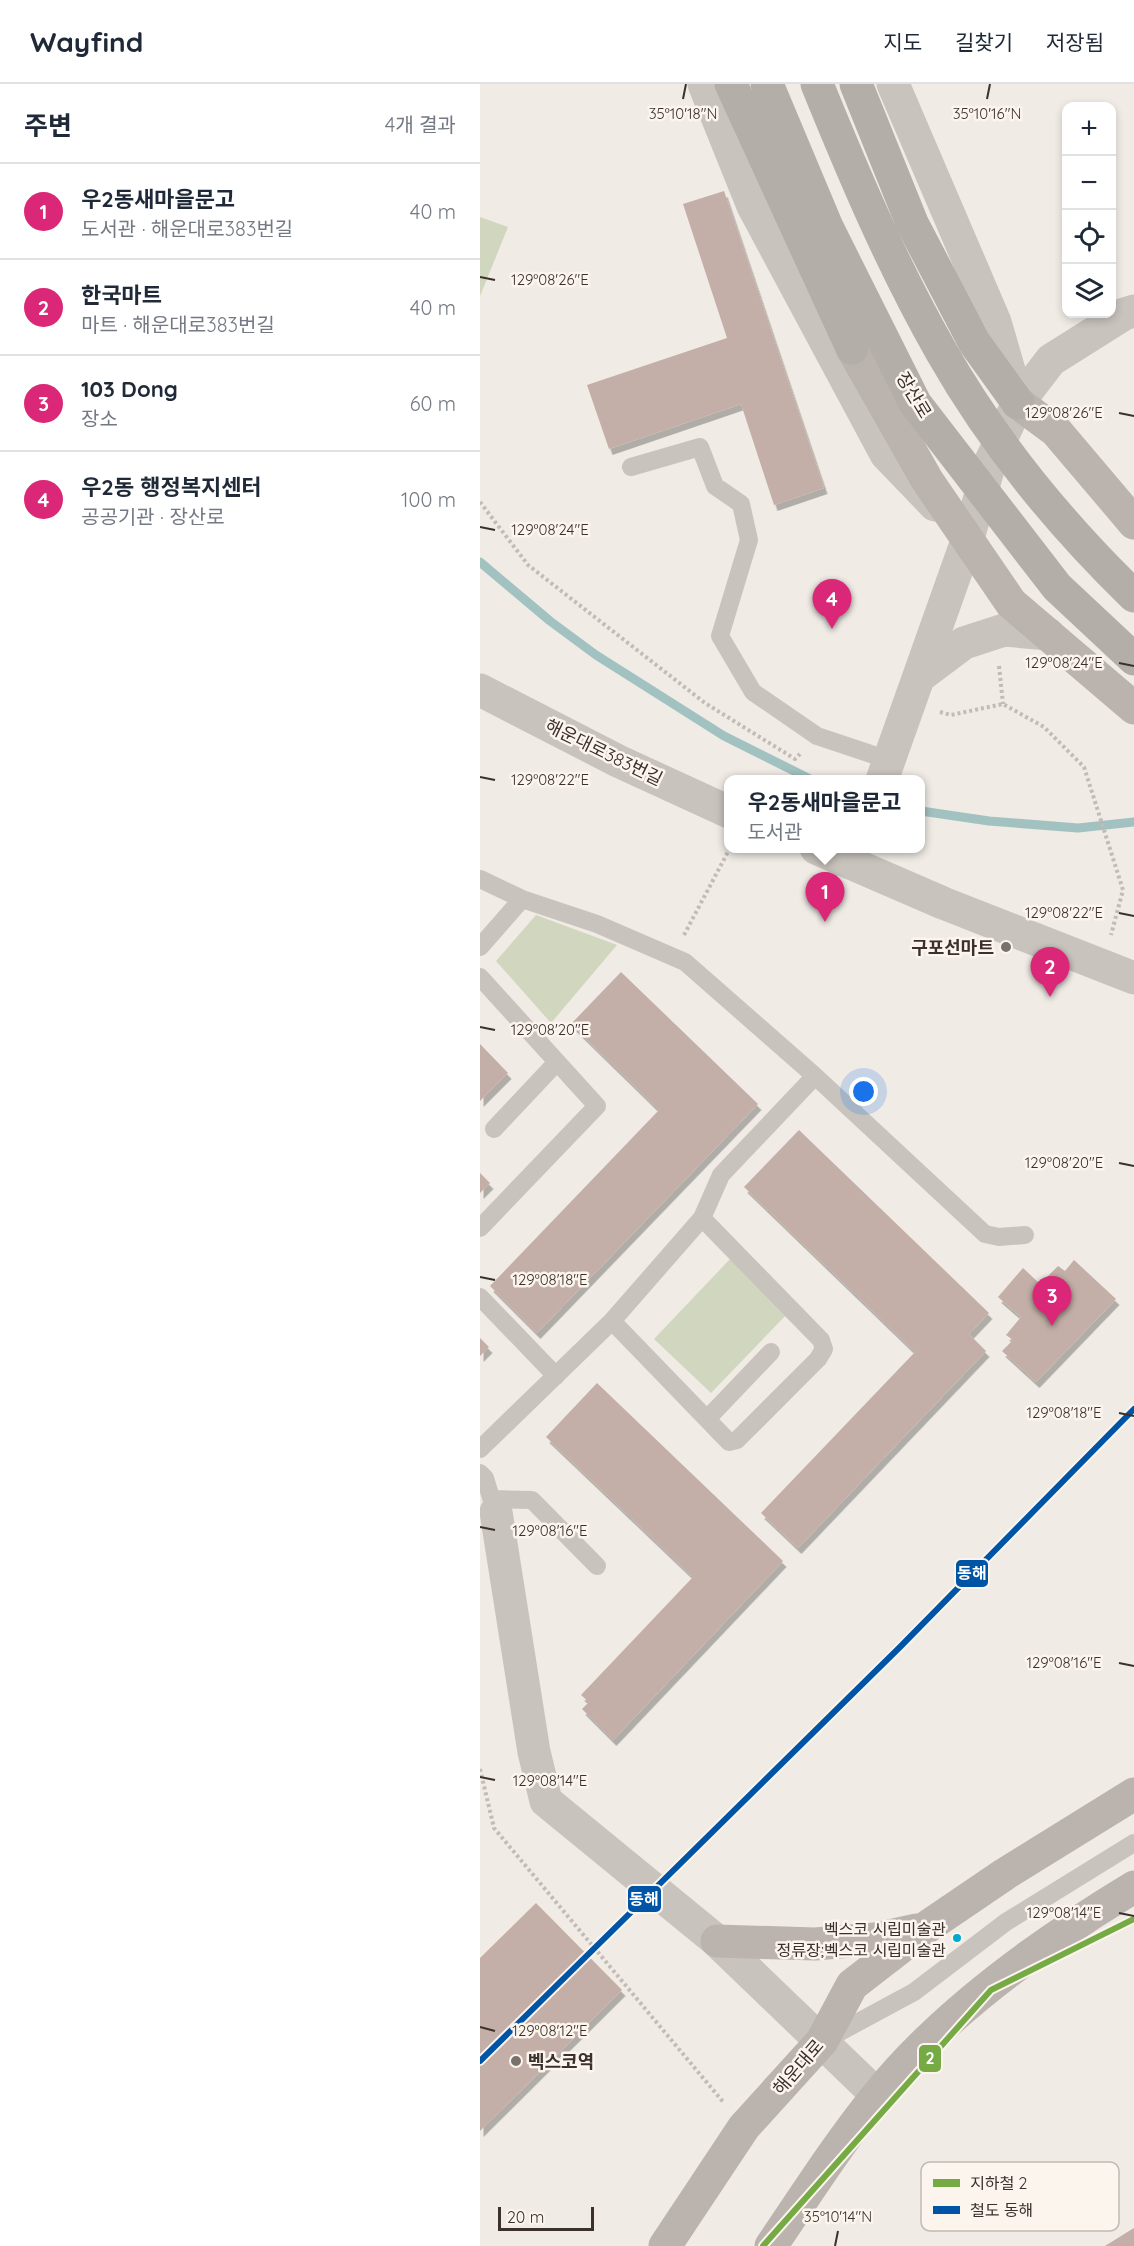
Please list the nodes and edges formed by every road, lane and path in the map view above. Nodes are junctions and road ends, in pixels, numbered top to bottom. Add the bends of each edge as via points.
1 (704, 84) edge
2 (731, 84) edge
3 (767, 84) edge
4 (817, 84) edge
5 (856, 84) edge
6 (893, 84) edge
7 (1134, 312) edge
8 (852, 348) joint
9 (1018, 402) junction
10 (631, 467) dead end
11 (1100, 483) junction
12 (480, 502) edge
13 (1134, 502) edge
14 (1134, 523) edge
15 (968, 538) junction
16 (1134, 596) edge
17 (1048, 634) junction
18 (1134, 659) edge
19 (915, 689) junction
20 (480, 690) edge
21 (1134, 708) edge
22 (817, 736) junction
23 (886, 770) edge
24 (724, 810) edge
25 (728, 853) edge
26 (837, 853) edge
27 (858, 857) edge
28 (480, 879) edge
29 (522, 899) junction
30 (480, 947) edge
31 (673, 957) junction
32 (1102, 966) junction
33 (480, 977) edge
34 (1134, 978) edge
35 (557, 1062) junction
36 (815, 1076) junction
37 (494, 1129) dead end
38 (702, 1218) junction
39 (480, 1228) edge
40 (1025, 1235) dead end
41 (480, 1297) edge
42 (612, 1321) junction
43 (771, 1352) dead end
44 (556, 1376) junction
45 (708, 1418) junction
46 (480, 1449) edge
47 (480, 1473) edge
48 (494, 1506) junction
49 (597, 1566) dead end
50 (480, 1769) edge
51 (1134, 1794) edge
52 (1134, 1843) edge
53 (1134, 1887) edge
54 (927, 1927) junction
55 (717, 1941) junction
56 (822, 2042) junction
57 (877, 2095) junction
58 (744, 2127) junction
59 (665, 2246) edge
60 (771, 2246) edge

1 - 15 street via 753,206 886,454
2 - 8 highway
3 - 18 highway, 장산로, bridge via 827,227 915,403 1057,587
4 - 16 highway, bridge via 873,219 942,352 1008,453 1098,561
5 - 9 highway via 912,223 975,342
6 - 9 street via 994,322
7 - 9 street via 1124,314 1051,360
8 - 15 main road via 927,480
9 - 11 main road via 1056,431
9 - 15 street via 990,463
10 - 22 lane via 700,447 715,486 741,504 749,540 720,636 753,692
11 - 13 street
11 - 14 main road
12 - 22 path via 528,565 705,703 795,759
15 - 17 main road via 1011,603
15 - 19 street
17 - 19 street via 1004,630 964,643
17 - 21 main road
19 - 23 street
19 - 32 path via 951,715 1003,704 1044,727 1084,767 1123,890
20 - 24 street, 해운대로383번길
22 - 23 lane
25 - 31 path
26 - 27 street
27 - 32 street
28 - 29 lane
29 - 30 lane
29 - 31 lane via 597,924
31 - 36 lane via 685,963
32 - 34 street
33 - 35 lane
35 - 37 lane
35 - 39 lane via 597,1106
36 - 38 lane via 721,1175
36 - 40 lane via 985,1234
38 - 42 lane
38 - 45 lane via 822,1340 824,1349 737,1440 724,1440
41 - 44 lane
42 - 44 lane
42 - 45 lane
43 - 45 lane
44 - 46 lane
47 - 48 lane
48 - 49 lane via 532,1500
48 - 55 street via 534,1752 546,1801
50 - 58 path via 494,1828
51 - 54 main road, 해운대로
52 - 56 lane via 1006,1922 914,1992
53 - 57 main road via 1023,1961 941,2028
54 - 55 main road via 875,1939 815,1944
54 - 56 main road, 해운대로 via 852,1985
55 - 56 street
56 - 57 street
56 - 58 main road, 해운대로
57 - 60 main road
58 - 59 main road, 해운대로

